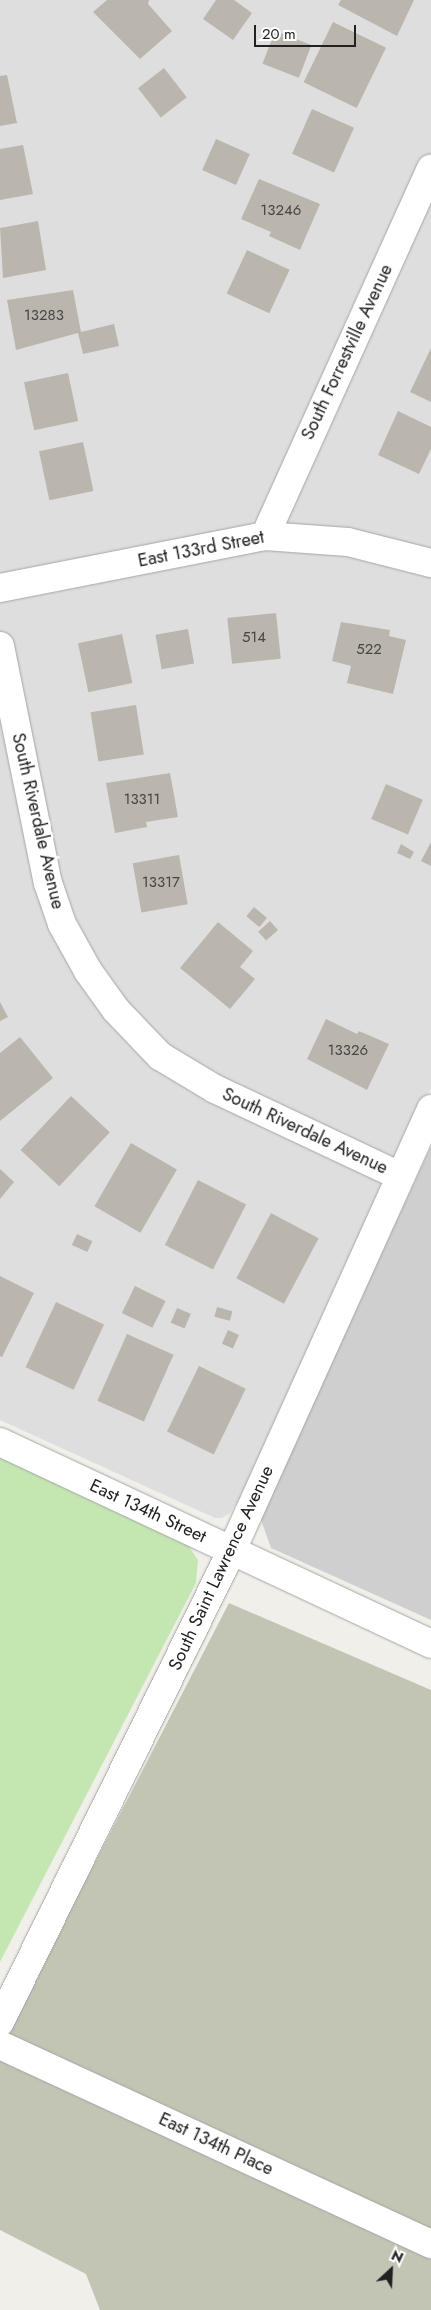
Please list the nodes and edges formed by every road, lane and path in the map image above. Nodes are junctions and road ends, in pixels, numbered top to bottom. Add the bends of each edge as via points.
1 (431, 169) edge
2 (266, 536) junction
3 (431, 563) edge
4 (0, 588) edge
5 (0, 646) edge
6 (431, 1109) edge
7 (400, 1176) junction
8 (0, 1442) edge
9 (232, 1550) junction
10 (431, 1644) edge
11 (0, 2022) edge
12 (0, 2045) edge
13 (431, 2244) edge

1 - 2 street, South Forrestville Avenue
2 - 3 street, East 133rd Street via 348,542
2 - 4 street, East 133rd Street
5 - 7 street, South Riverdale Avenue via 48,883 62,924 88,971 116,1010 160,1056 215,1089
6 - 7 street, South Saint Lawrence Avenue
7 - 9 street, South Saint Lawrence Avenue
8 - 9 street, East 134th Street
9 - 10 street, East 134th Street
9 - 11 street, South Saint Lawrence Avenue
12 - 13 street, East 134th Place

